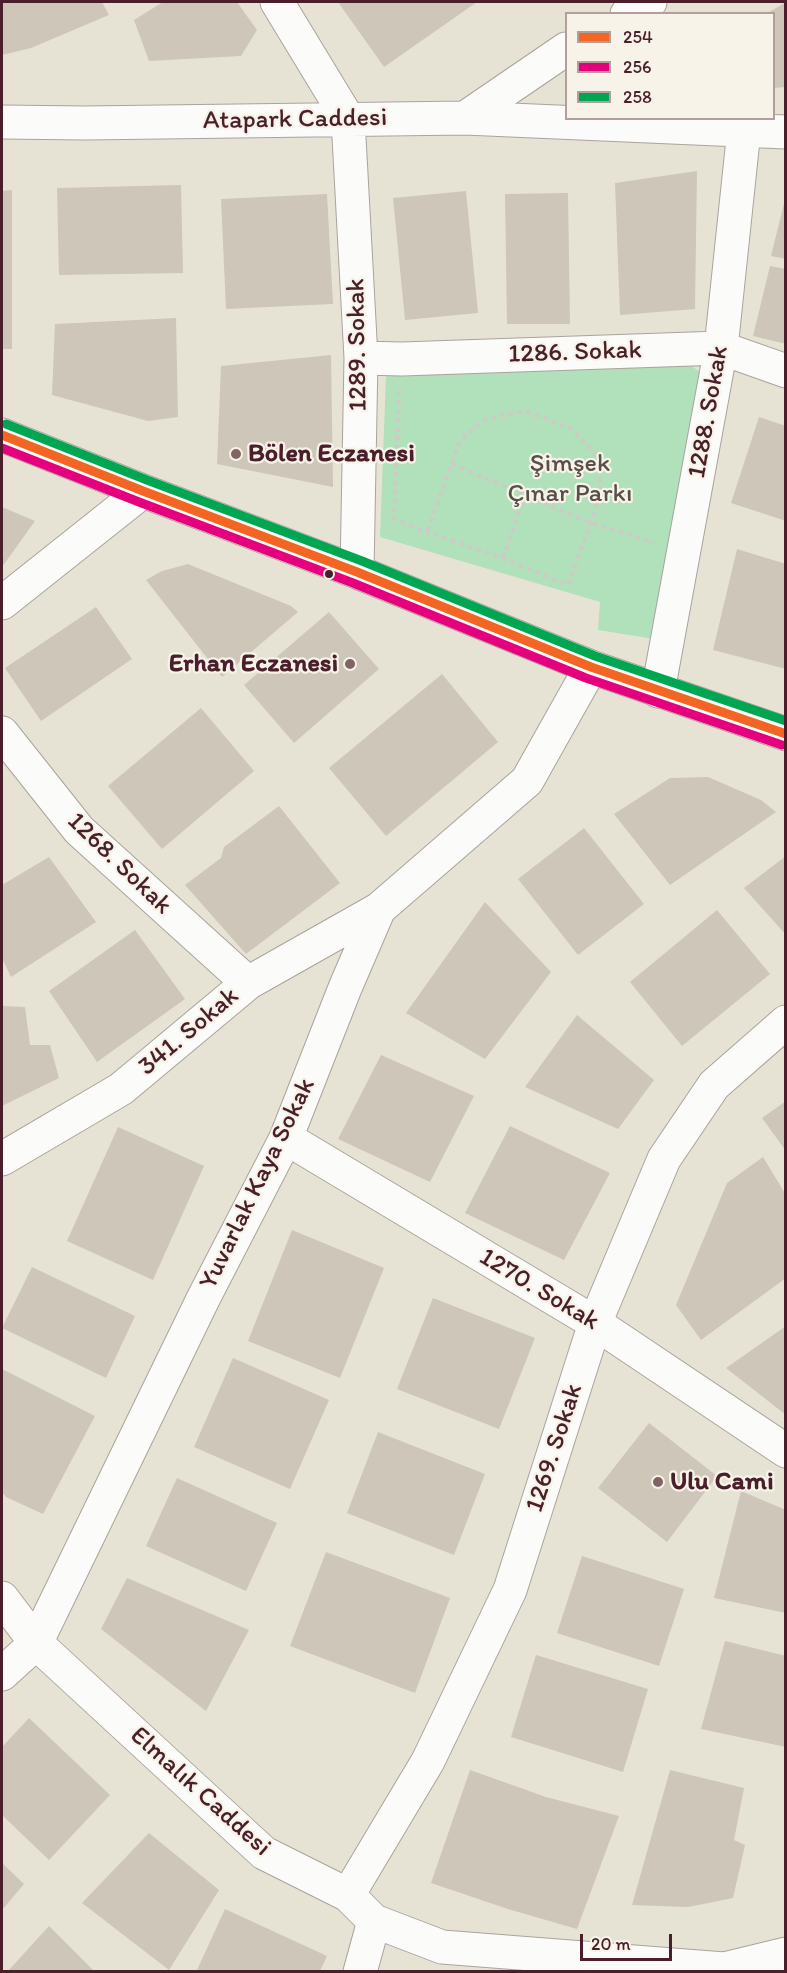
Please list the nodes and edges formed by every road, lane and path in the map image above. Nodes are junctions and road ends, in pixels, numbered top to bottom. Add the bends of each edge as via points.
1 (277, 2) edge
2 (650, 2) edge
3 (631, 12) edge
4 (565, 50) edge
5 (465, 118) junction
6 (348, 119) junction
7 (2, 122) edge
8 (744, 130) junction
9 (786, 132) edge
10 (722, 348) junction
11 (361, 358) junction
12 (402, 359) junction
13 (786, 371) edge
14 (2, 435) edge
15 (452, 464) junction
16 (143, 491) junction
17 (525, 495) junction
18 (591, 523) junction
19 (427, 532) junction
20 (664, 546) dead end
21 (504, 558) junction
22 (357, 572) junction
23 (2, 603) edge
24 (591, 667) junction
25 (658, 691) junction
26 (2, 733) edge
27 (786, 734) edge
28 (379, 909) junction
29 (248, 983) junction
30 (786, 1022) edge
31 (286, 1138) junction
32 (2, 1159) edge
33 (595, 1323) junction
34 (786, 1451) edge
35 (2, 1598) edge
36 (36, 1643) junction
37 (2, 1674) edge
38 (348, 1895) junction
39 (374, 1921) junction
40 (786, 1954) edge
41 (360, 1971) edge

1 - 6 street
2 - 3 street
4 - 5 street
5 - 6 street, Atapark Caddesi
5 - 8 street, Atapark Caddesi
6 - 7 street, Atapark Caddesi
6 - 11 street, 1289. Sokak
8 - 9 street, Atapark Caddesi
8 - 10 street, 1288. Sokak
10 - 12 street, 1286. Sokak
10 - 13 street, 1286. Sokak
10 - 25 street, 1288. Sokak
11 - 12 street, 1286. Sokak
11 - 22 street, 1289. Sokak
12 - 19 path via 394,519
14 - 16 street
15 - 17 path
15 - 18 path via 460,440 487,418 526,411 570,428 599,458 601,494
15 - 19 path
16 - 22 street
16 - 23 street
17 - 18 path
17 - 21 path
18 - 20 path
18 - 21 path via 568,585
19 - 21 path
22 - 24 street
24 - 25 street
24 - 28 street, Yuvarlak Kaya Sokak via 527,782
25 - 27 street
26 - 29 street, 1268. Sokak via 79,830
28 - 29 street, 341. Sokak
28 - 31 street, Yuvarlak Kaya Sokak
29 - 32 street, 341. Sokak via 121,1089
30 - 33 street, 1269. Sokak via 714,1085 664,1159
31 - 33 street, 1270. Sokak
31 - 36 street, Yuvarlak Kaya Sokak
33 - 34 street, 1270. Sokak
33 - 38 street, 1269. Sokak via 510,1590 428,1761
35 - 36 street, Elmalık Caddesi
36 - 37 street, Yuvarlak Kaya Sokak
36 - 38 street, Elmalık Caddesi via 264,1853
38 - 39 street, Elmalık Caddesi
39 - 40 street, Elmalık Caddesi via 441,1947 475,1950 724,1969
39 - 41 street

